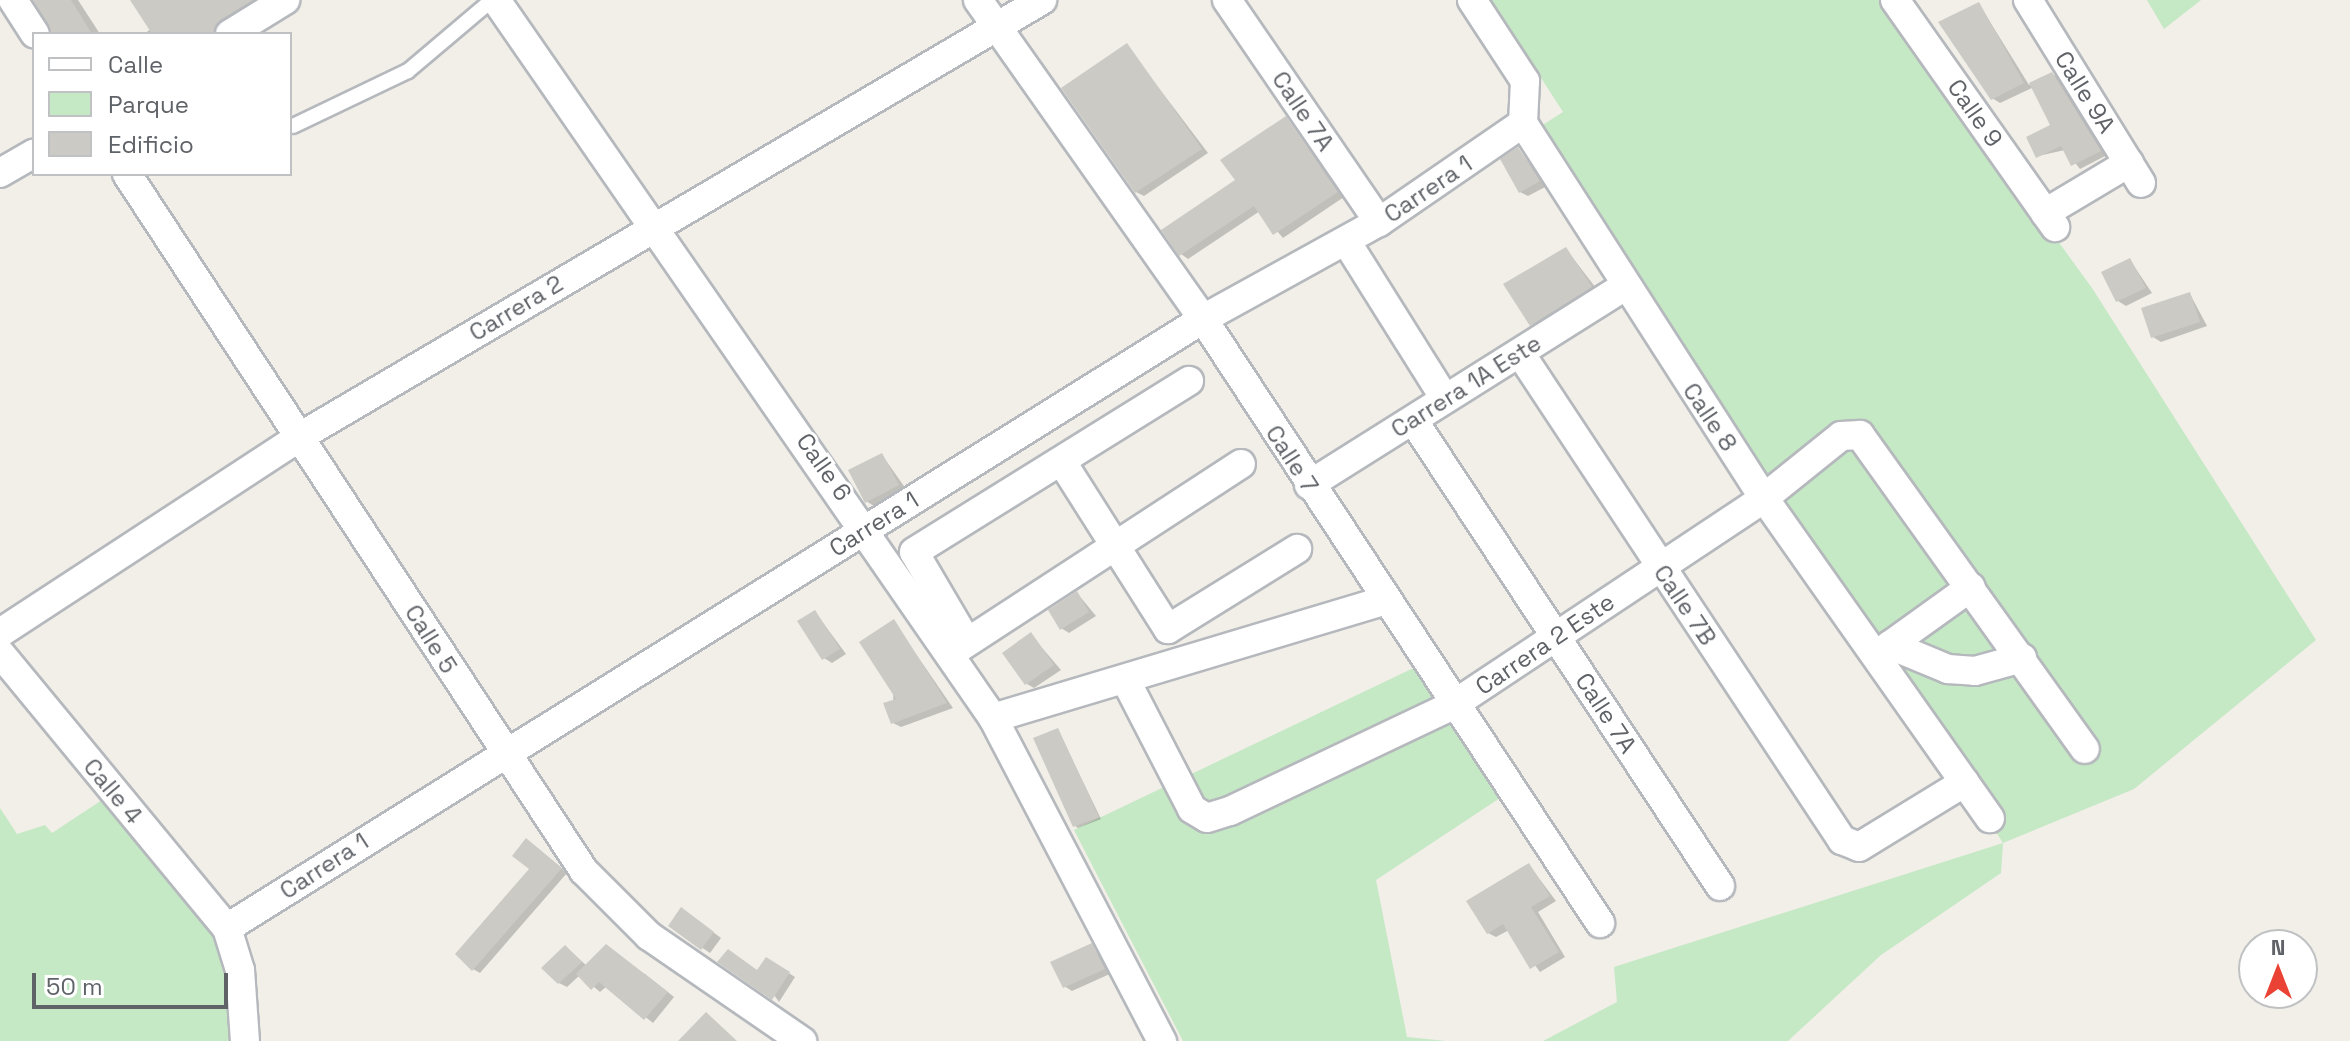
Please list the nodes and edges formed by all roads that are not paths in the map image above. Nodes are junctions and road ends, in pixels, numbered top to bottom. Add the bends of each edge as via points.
1 (13, 0) edge
2 (285, 0) edge
3 (494, 0) edge
4 (978, 0) edge
5 (1042, 0) edge
6 (1227, 0) edge
7 (1472, 0) edge
8 (1895, 0) edge
9 (2028, 0) edge
10 (998, 30) junction
11 (34, 32) edge
12 (233, 32) edge
13 (1523, 123) junction
14 (293, 126) dead end
15 (32, 154) edge
16 (0, 173) edge
17 (2135, 173) joint
18 (128, 176) edge
19 (1379, 222) junction
20 (654, 225) junction
21 (1346, 241) junction
22 (1624, 287) junction
23 (1203, 319) junction
24 (1520, 353) junction
25 (1189, 381) dead end
26 (1445, 399) junction
27 (1413, 420) junction
28 (301, 436) junction
29 (1062, 462) junction
30 (1241, 464) dead end
31 (1309, 485) junction
32 (1764, 498) junction
33 (867, 528) junction
34 (1114, 547) junction
35 (1297, 549) dead end
36 (1660, 567) junction
37 (1971, 587) junction
38 (1384, 601) junction
39 (0, 633) edge
40 (1555, 637) junction
41 (959, 648) junction
42 (1883, 650) junction
43 (0, 653) edge
44 (2022, 658) junction
45 (1125, 679) junction
46 (1453, 705) junction
47 (993, 718) junction
48 (2085, 749) dead end
49 (502, 752) junction
50 (1965, 782) junction
51 (1990, 818) dead end
52 (1720, 886) dead end
53 (1600, 923) dead end
54 (227, 928) junction
55 (245, 1041) edge
56 (802, 1041) edge
57 (1162, 1041) edge

1 - 11 street
2 - 12 street
3 - 14 lane via 408,71
3 - 20 street, Calle 6
4 - 10 street, Calle 7
5 - 10 street, Carrera 2
6 - 19 street, Calle 7A
7 - 13 street via 1525,81
8 - 17 street, Calle 9 via 2050,220
9 - 17 street, Calle 9A
10 - 20 street, Carrera 2
10 - 23 street, Calle 7
13 - 19 street, Carrera 1
13 - 22 street, Calle 8
15 - 16 street
18 - 28 street, Calle 5
19 - 21 street, Carrera 1
20 - 28 street, Carrera 2
20 - 33 street, Calle 6
21 - 23 street, Carrera 1
21 - 26 street
22 - 24 street, Carrera 1A Este
22 - 32 street, Calle 8
23 - 31 street, Calle 7
23 - 33 street, Carrera 1
24 - 26 street, Carrera 1A Este
24 - 36 street, Calle 7B
25 - 29 street
26 - 27 street, Carrera 1A Este
27 - 31 street, Carrera 1A Este
27 - 40 street, Calle 7A
28 - 39 street, Carrera 2
28 - 49 street, Calle 5
29 - 34 street
29 - 41 street via 914,552
30 - 34 street
31 - 38 street, Calle 7
32 - 36 street, Carrera 2 Este
32 - 37 street, Carrera 2 Este via 1841,436 1860,435
32 - 42 street, Calle 8
33 - 41 street, Calle 6
33 - 49 street, Carrera 1
34 - 35 street via 1168,629
34 - 41 street
36 - 40 street, Carrera 2 Este
36 - 50 street, Calle 7B via 1842,840 1859,847
37 - 42 street
37 - 44 street
38 - 45 street
38 - 46 street, Calle 7
40 - 46 street, Carrera 2 Este
40 - 52 street, Calle 7A
41 - 47 street, Calle 6
42 - 44 street via 1948,669 1975,671
42 - 50 street, Calle 8
43 - 54 street, Calle 4
44 - 48 street
45 - 46 street, Carrera 2 Este via 1192,809 1207,818
45 - 47 street
46 - 53 street, Calle 7
47 - 57 street, Calle 6
49 - 54 street, Carrera 1
49 - 56 street, Calle 5 via 584,871 649,936
50 - 51 street, Calle 8
54 - 55 street via 240,970

